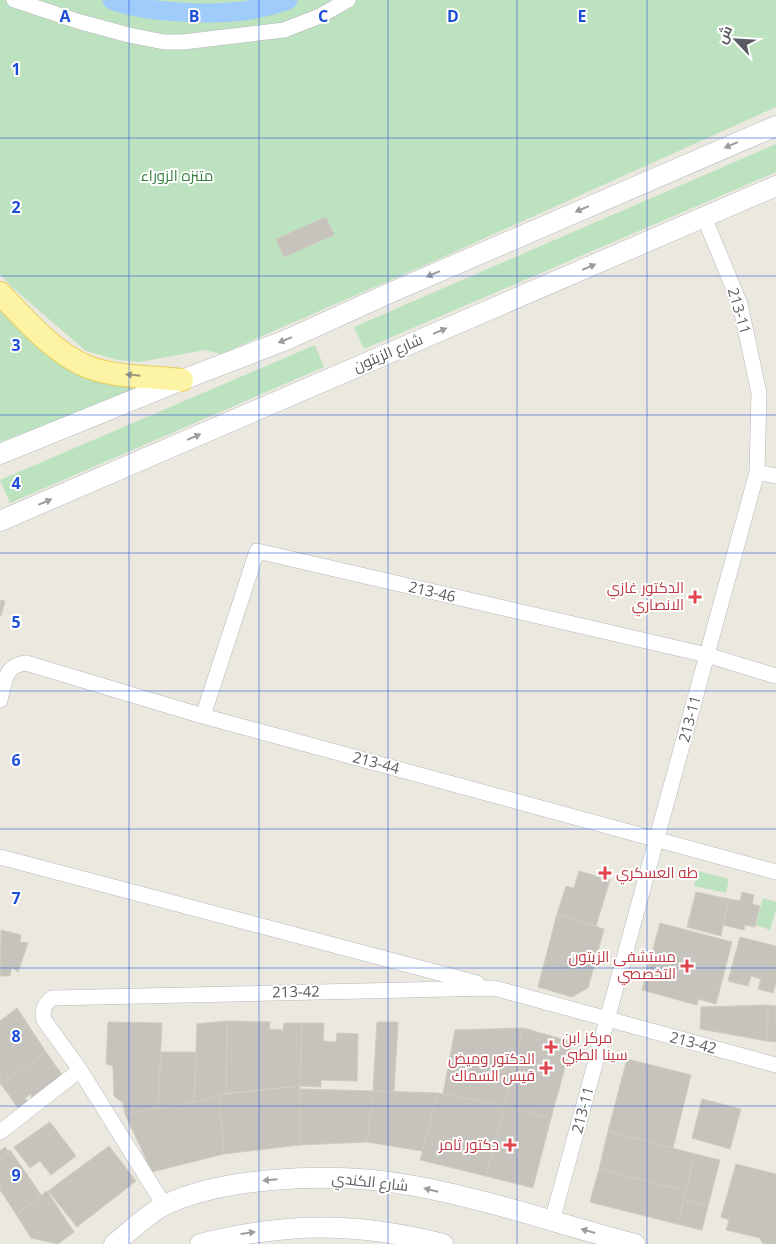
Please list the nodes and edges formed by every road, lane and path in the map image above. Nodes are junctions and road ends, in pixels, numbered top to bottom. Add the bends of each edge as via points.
1 (14, 0) edge
2 (348, 0) edge
3 (776, 126) edge
4 (776, 186) edge
5 (704, 217) junction
6 (0, 293) edge
7 (182, 380) junction
8 (0, 454) edge
9 (757, 472) junction
10 (776, 476) edge
11 (0, 521) edge
12 (707, 655) junction
13 (776, 676) edge
14 (0, 700) edge
15 (203, 716) junction
16 (657, 839) junction
17 (0, 857) edge
18 (776, 872) edge
19 (494, 988) junction
20 (608, 1019) junction
21 (776, 1065) edge
22 (80, 1070) junction
23 (0, 1132) edge
24 (164, 1205) junction
25 (552, 1221) junction
26 (628, 1243) edge
27 (114, 1244) edge
28 (200, 1244) edge
29 (443, 1244) edge

1 - 2 street via 77,21 164,42 284,30 320,16
3 -> 7 main road via 286,340
4 - 5 main road, شارع الزيتون
5 - 9 street, 213-11 via 740,304 759,393
11 -> 5 main road, شارع الزيتون
7 -> 6 main road via 90,368 35,330
7 - 8 main road
9 - 10 street
9 - 12 street, 213-11
12 - 13 street, 213-46
12 - 15 street, 213-46 via 257,551
12 - 16 street, 213-11
14 - 15 street, 213-44 via 8,670 16,664 26,663
15 - 16 street, 213-44
16 - 18 street, 213-44
16 - 20 street, 213-11
17 - 19 street
19 - 20 street, 213-42
19 - 22 street, 213-42 via 52,998 44,1007 44,1020
20 - 21 street, 213-42
20 - 25 street, 213-11
22 - 23 street
22 - 24 street, 213-42
25 -> 24 main road, شارع الكندي via 415,1186 360,1179 308,1177 253,1181 210,1189
24 - 27 main road, شارع الكندي
26 -> 25 main road, شارع الكندي
28 -> 29 main road via 286,1228 346,1227 392,1232

